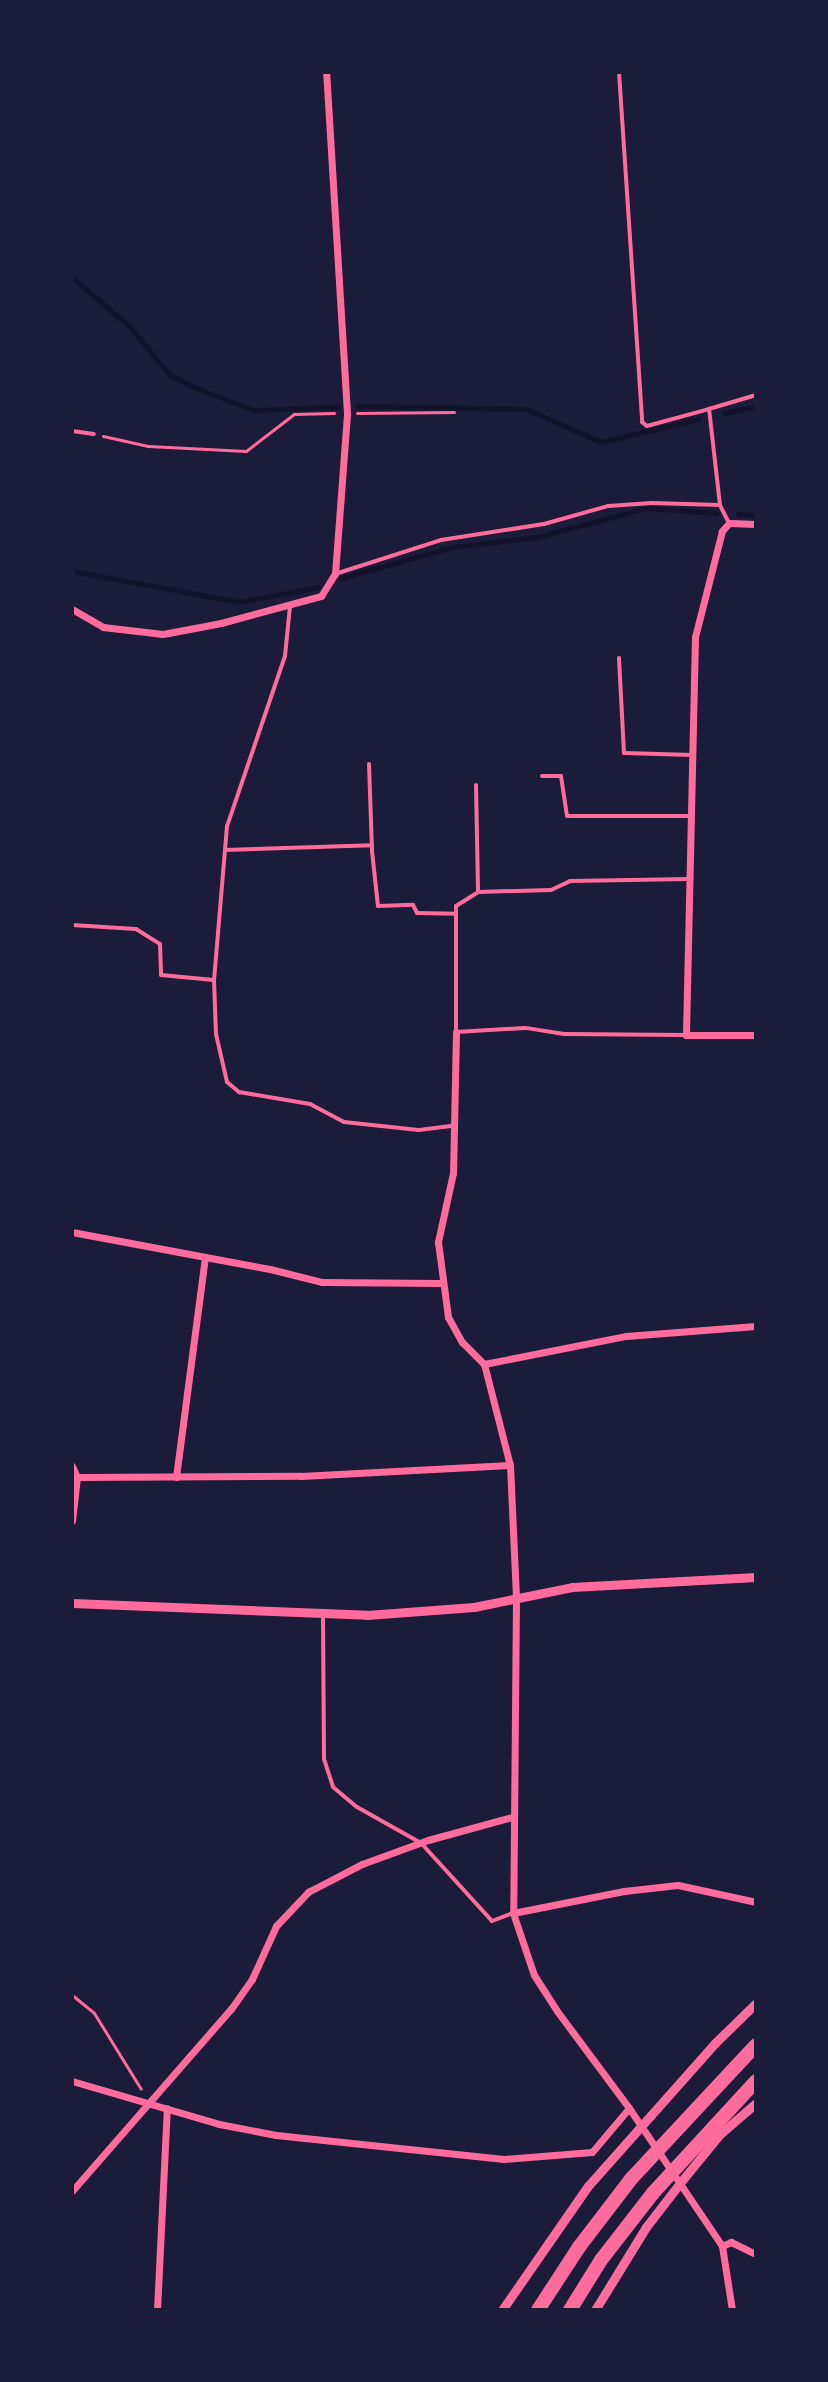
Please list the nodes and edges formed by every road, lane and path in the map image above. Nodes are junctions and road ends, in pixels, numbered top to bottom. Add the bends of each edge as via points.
1 (326, 72) edge
2 (619, 72) edge
3 (756, 395) edge
4 (709, 409) junction
5 (454, 412) dead end
6 (347, 413) junction
7 (72, 431) edge
8 (94, 434) joint
9 (720, 505) junction
10 (729, 523) junction
11 (756, 524) edge
12 (335, 574) junction
13 (290, 606) junction
14 (72, 609) edge
15 (619, 658) dead end
16 (693, 755) junction
17 (369, 764) dead end
18 (542, 776) dead end
19 (476, 785) dead end
20 (691, 816) junction
21 (372, 845) junction
22 (225, 850) junction
23 (690, 879) junction
24 (478, 892) junction
25 (456, 914) junction
26 (72, 925) edge
27 (214, 980) junction
28 (456, 1032) junction
29 (686, 1035) junction
30 (756, 1035) edge
31 (455, 1125) junction
32 (72, 1232) edge
33 (205, 1258) junction
34 (441, 1283) junction
35 (756, 1326) edge
36 (484, 1364) junction
37 (510, 1465) junction
38 (72, 1466) edge
39 (77, 1477) junction
40 (176, 1477) junction
41 (72, 1521) edge
42 (756, 1577) edge
43 (516, 1598) junction
44 (72, 1603) edge
45 (323, 1613) junction
46 (512, 1817) junction
47 (421, 1843) junction
48 (756, 1902) edge
49 (513, 1913) junction
50 (72, 1995) edge
51 (756, 2003) edge
52 (756, 2045) edge
53 (72, 2081) edge
54 (756, 2081) edge
55 (139, 2101) junction
56 (756, 2103) edge
57 (150, 2104) junction
58 (167, 2108) junction
59 (629, 2108) junction
60 (642, 2129) junction
61 (680, 2183) junction
62 (72, 2191) edge
63 (722, 2246) junction
64 (756, 2254) edge
65 (157, 2310) edge
66 (502, 2310) edge
67 (538, 2310) edge
68 (570, 2310) edge
69 (595, 2310) edge
70 (732, 2310) edge

1 - 6 street
2 - 4 lane via 642,422 647,426
3 - 4 lane
4 - 9 lane
5 - 6 path
6 - 8 path via 294,414 246,451 148,446
6 - 12 street
7 - 8 lane
9 - 10 lane
9 - 12 lane via 608,506 544,524 441,540
10 - 11 street
10 - 16 street via 715,552 695,637
12 - 13 street via 321,596
13 - 14 street via 163,634 103,627
13 - 22 lane via 285,656 243,771
15 - 16 lane via 624,753
16 - 20 street
17 - 21 lane
18 - 20 lane via 561,776 567,816
19 - 24 lane
20 - 23 street
21 - 22 lane
21 - 25 lane via 378,906 413,905 417,913
22 - 27 lane
23 - 24 lane via 570,881 551,890
23 - 29 street
24 - 25 lane via 456,906
25 - 28 lane
26 - 27 lane via 136,929 160,944 161,975
27 - 31 lane via 216,1034 227,1082 239,1092 310,1104 344,1122 419,1130
28 - 29 lane via 525,1028 564,1034
28 - 31 street
29 - 30 street
31 - 34 street via 453,1173 438,1242
32 - 33 street
33 - 34 street via 322,1282
33 - 40 street
34 - 36 street via 448,1317 462,1342
35 - 36 street via 626,1336
36 - 37 street
37 - 40 street
37 - 43 street
38 - 39 street
39 - 40 street
39 - 41 street
42 - 43 street via 572,1587
43 - 45 street via 474,1607
43 - 46 street
44 - 45 street
45 - 47 lane via 324,1759 333,1787
46 - 47 street
46 - 49 street
47 - 49 lane via 492,1921
47 - 57 street via 362,1864 308,1892 276,1926 252,1979 231,2009
48 - 49 street via 678,1885
49 - 59 street via 534,1975
50 - 55 path via 94,2013 142,2091
51 - 60 street
52 - 67 highway via 631,2179
53 - 55 street
54 - 68 highway via 653,2193
55 - 57 street
56 - 61 street via 720,2134
57 - 58 street
57 - 62 street
58 - 59 street via 276,2135 504,2159 592,2152
58 - 65 street
59 - 60 street
60 - 61 street
60 - 66 street via 588,2186
61 - 63 street
61 - 69 street
63 - 64 street via 731,2242
63 - 70 street

